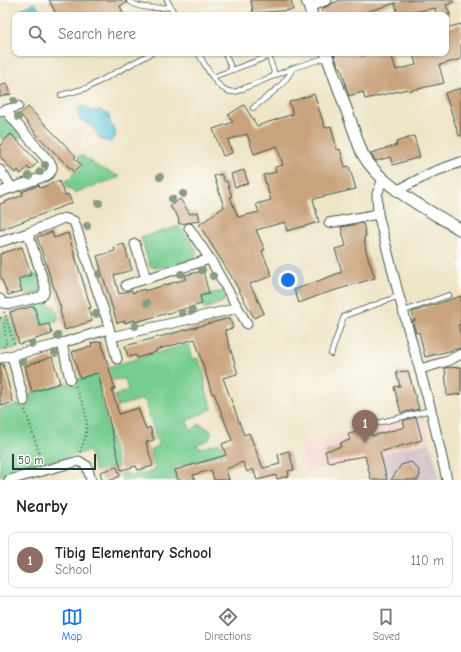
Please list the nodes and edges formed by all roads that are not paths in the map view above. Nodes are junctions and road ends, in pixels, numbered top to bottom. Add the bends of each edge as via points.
1 (167, 0) edge
2 (327, 0) edge
3 (129, 1) dead end
4 (310, 7) edge
5 (171, 8) junction
6 (173, 12) edge
7 (146, 56) edge
8 (200, 56) edge
9 (226, 56) edge
10 (324, 56) edge
11 (327, 56) edge
12 (269, 57) joint
13 (293, 68) junction
14 (232, 70) junction
15 (275, 75) junction
16 (213, 77) junction
17 (61, 95) dead end
18 (18, 106) dead end
19 (252, 108) dead end
20 (3, 112) edge
21 (461, 162) edge
22 (0, 170) edge
23 (383, 179) junction
24 (12, 188) junction
25 (398, 190) junction
26 (0, 192) edge
27 (378, 214) junction
28 (329, 223) dead end
29 (189, 228) dead end
30 (461, 230) edge
31 (28, 233) junction
32 (0, 242) edge
33 (136, 244) dead end
34 (210, 259) junction
35 (146, 278) junction
36 (126, 285) dead end
37 (449, 295) dead end
38 (399, 296) junction
39 (2, 301) edge
40 (238, 308) junction
41 (404, 311) junction
42 (247, 324) dead end
43 (110, 333) junction
44 (62, 343) junction
45 (331, 354) dead end
46 (461, 354) edge
47 (9, 356) edge
48 (117, 360) dead end
49 (420, 369) junction
50 (70, 380) road end
51 (24, 401) road end
52 (431, 410) junction
53 (369, 425) dead end
54 (40, 475) edge
55 (9, 480) edge
56 (91, 480) edge
57 (447, 480) edge

1 - 5 lane
2 - 4 street
3 - 5 lane via 137,7
5 - 6 lane
7 - 17 lane via 87,88
8 - 16 lane
9 - 14 lane
10 - 13 lane
11 - 23 street via 362,153
12 - 14 lane
12 - 15 lane
13 - 15 lane
13 - 19 lane via 282,84
14 - 16 lane
15 - 16 lane via 227,93
18 - 20 street
20 - 24 street via 52,168 46,176
21 - 25 street via 433,172
22 - 24 street
23 - 25 street
23 - 27 street via 378,194
24 - 26 street
25 - 30 street
27 - 28 street
27 - 38 street
29 - 34 street
31 - 32 street
31 - 39 street via 45,286 44,293 40,297 10,304
31 - 43 street via 64,218 74,220
33 - 35 street
34 - 35 street
34 - 40 street
35 - 36 street
37 - 41 lane
38 - 41 street
38 - 45 lane via 344,316
40 - 42 street
40 - 43 street
41 - 49 street
43 - 44 street
43 - 48 street
44 - 47 street
44 - 50 street
46 - 49 street via 448,361
47 - 51 street
49 - 52 street
52 - 53 lane
52 - 57 street
54 - 55 street
54 - 56 street via 79,462 87,466

